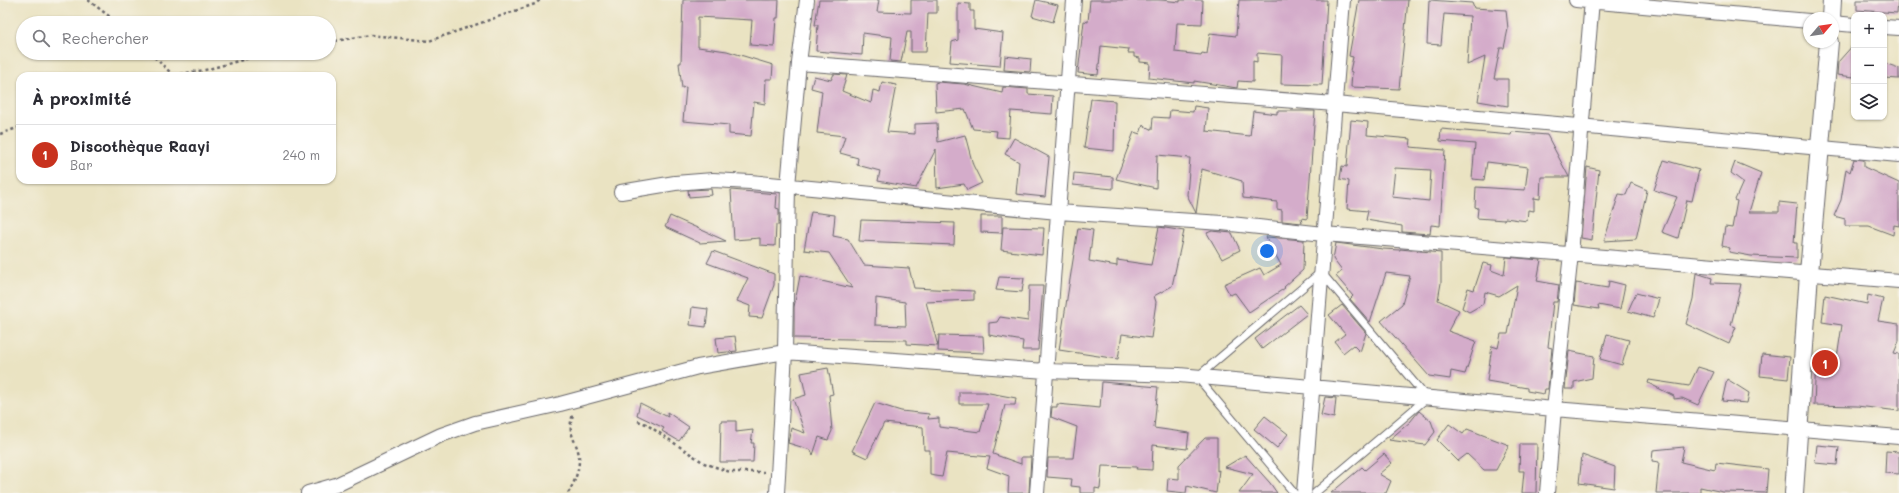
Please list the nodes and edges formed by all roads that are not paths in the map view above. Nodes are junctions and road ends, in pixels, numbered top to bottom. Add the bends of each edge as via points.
1 (807, 0) edge
2 (1074, 0) edge
3 (1343, 0) edge
4 (1576, 0) edge
5 (1592, 0) edge
6 (1832, 0) edge
7 (1831, 12) edge
8 (1803, 20) edge
9 (1839, 24) edge
10 (1851, 25) edge
11 (1887, 27) edge
12 (1899, 28) edge
13 (1828, 48) edge
14 (799, 63) junction
15 (1068, 82) junction
16 (1335, 104) junction
17 (1581, 126) junction
18 (1819, 148) junction
19 (1899, 155) edge
20 (788, 186) junction
21 (621, 192) dead end
22 (1058, 212) junction
23 (1324, 234) junction
24 (1571, 254) junction
25 (1322, 272) junction
26 (1809, 273) junction
27 (1899, 281) edge
28 (785, 352) junction
29 (1046, 371) junction
30 (1197, 377) junction
31 (1312, 388) junction
32 (1427, 398) junction
33 (1554, 409) junction
34 (1799, 429) junction
35 (1899, 437) edge
36 (308, 493) edge
37 (778, 493) edge
38 (1037, 493) edge
39 (1294, 493) edge
40 (1304, 493) edge
41 (1315, 493) edge
42 (1547, 493) edge
43 (1794, 493) edge

1 - 14 street
2 - 15 street
3 - 16 street
4 - 5 street
5 - 8 street
5 - 17 street
6 - 7 street
9 - 10 street
11 - 12 street
13 - 18 street
14 - 15 street
14 - 20 street
15 - 16 street
15 - 22 street
16 - 17 street
16 - 23 street
17 - 18 street
17 - 24 street
18 - 19 street
18 - 26 street
20 - 21 street via 713,180
20 - 22 street
20 - 28 street
22 - 23 street via 1222,223
22 - 29 street
23 - 24 street
23 - 25 street
24 - 26 street
24 - 33 street
25 - 30 lane
25 - 31 street
25 - 32 lane
26 - 27 street
26 - 34 street
28 - 29 street
28 - 36 street via 698,367 468,425 441,435 336,485
28 - 37 street
29 - 30 street
29 - 38 street
30 - 31 street
30 - 39 lane
31 - 32 street
31 - 40 street
32 - 33 street
32 - 41 lane
33 - 34 street
33 - 42 street
34 - 35 street
34 - 43 street

